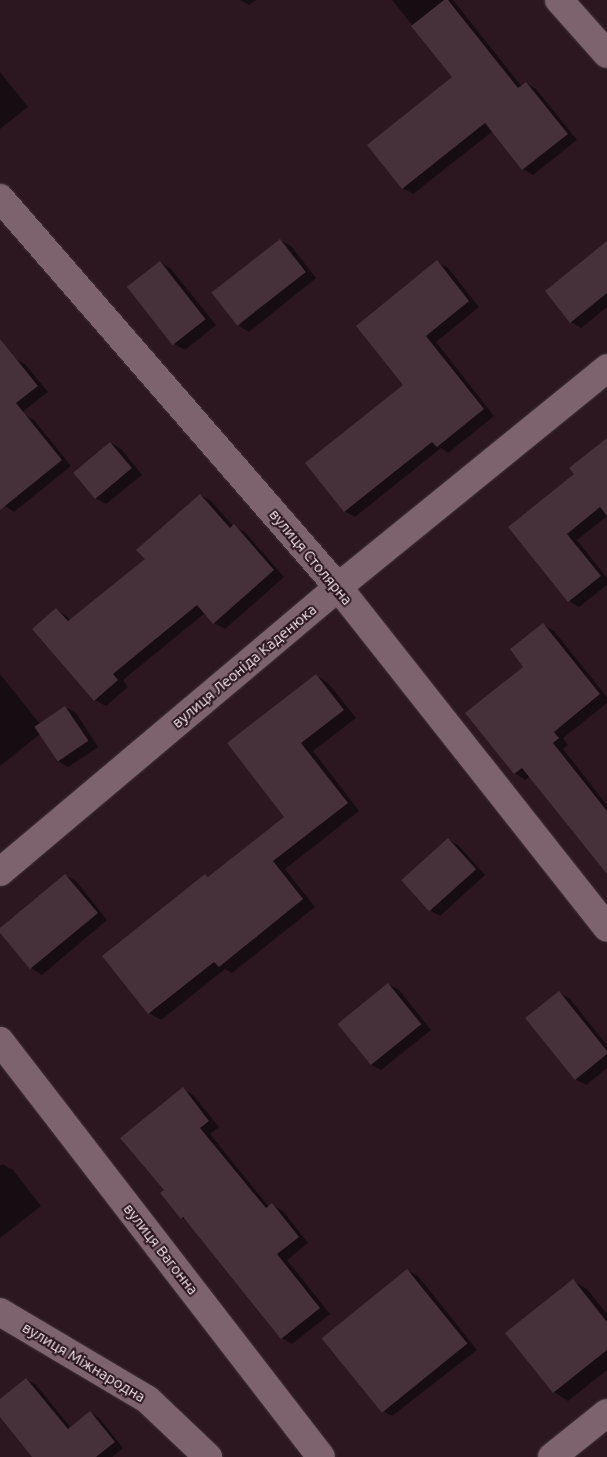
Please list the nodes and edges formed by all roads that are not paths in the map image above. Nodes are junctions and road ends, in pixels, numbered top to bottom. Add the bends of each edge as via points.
1 (559, 0) edge
2 (607, 54) edge
3 (0, 198) edge
4 (607, 368) edge
5 (338, 587) junction
6 (0, 872) edge
7 (607, 928) edge
8 (0, 1041) edge
9 (0, 1312) edge
10 (607, 1413) edge
11 (208, 1457) edge
12 (321, 1457) edge
13 (552, 1457) edge

1 - 2 street
3 - 5 street, вулиця Столярна
4 - 5 street, вулиця Леоніда Каденюка
5 - 6 street, вулиця Леоніда Каденюка
5 - 7 street, вулиця Столярна
8 - 12 street, вулиця Вагонна
9 - 11 street, вулиця Міжнародна via 148,1400
10 - 13 street

